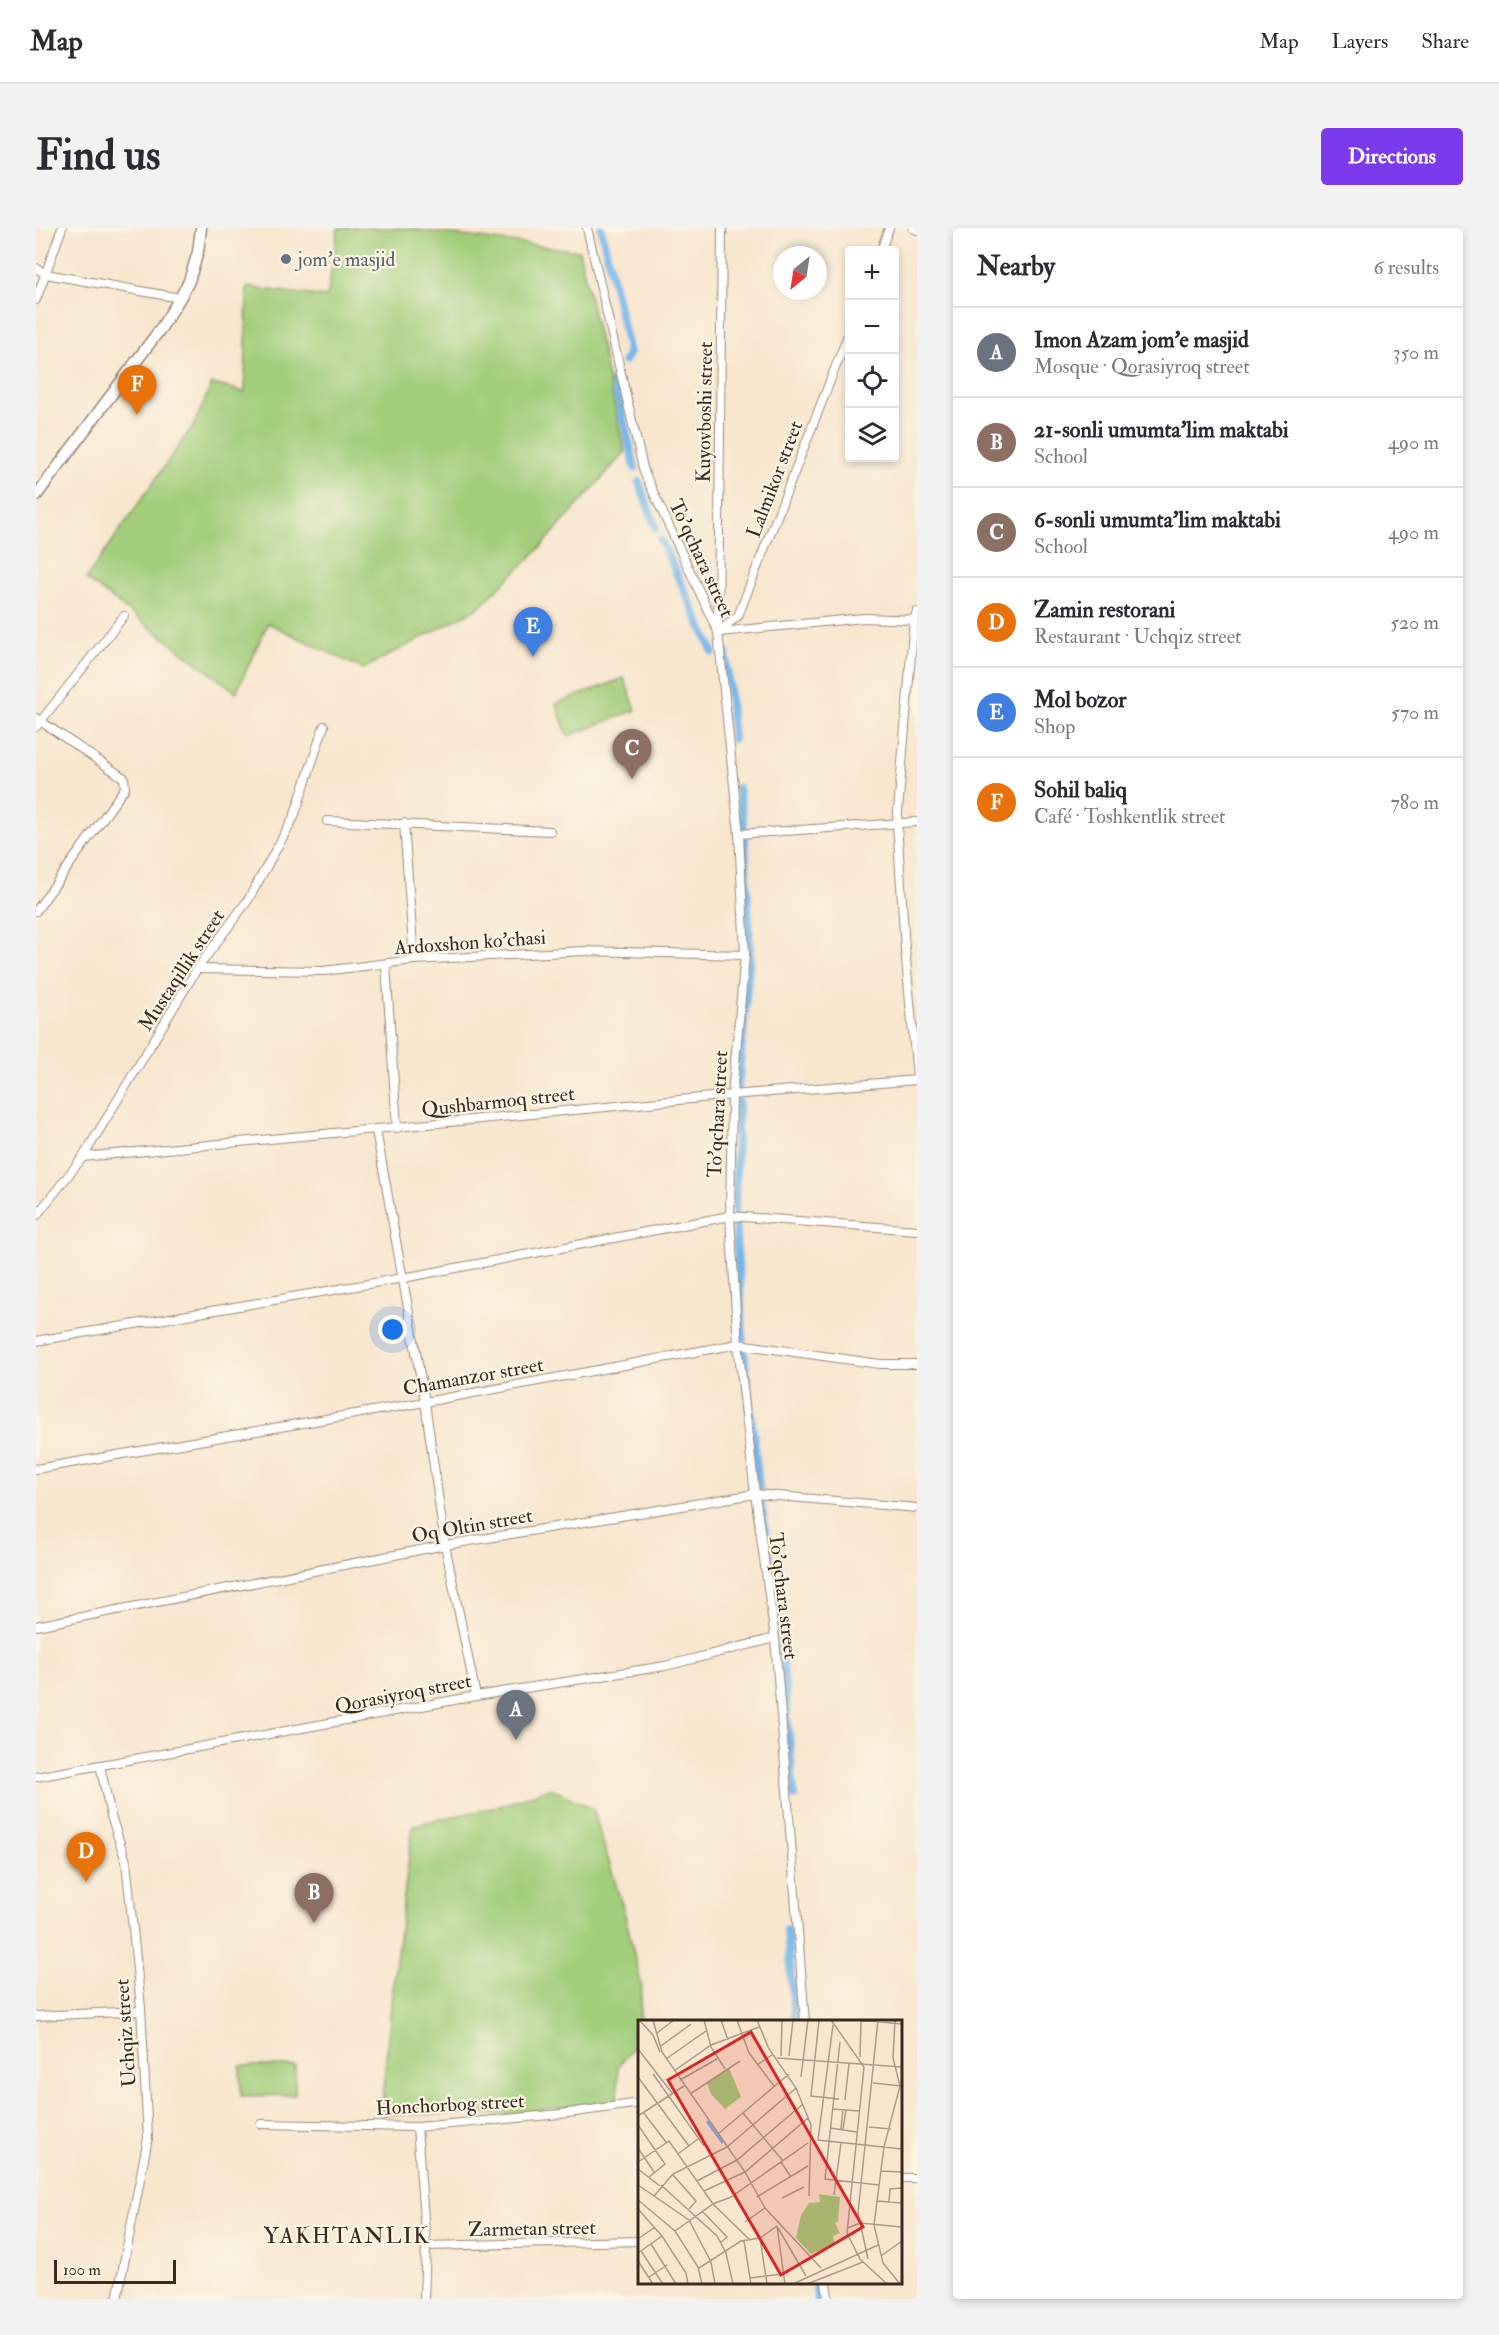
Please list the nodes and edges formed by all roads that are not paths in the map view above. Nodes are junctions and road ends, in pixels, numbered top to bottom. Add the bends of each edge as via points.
1 (62, 228) edge
2 (201, 228) edge
3 (587, 228) edge
4 (722, 228) edge
5 (890, 228) edge
6 (883, 246) edge
7 (36, 268) edge
8 (46, 274) junction
9 (180, 298) junction
10 (36, 300) edge
11 (845, 340) edge
12 (36, 496) edge
13 (124, 616) dead end
14 (916, 617) edge
15 (718, 632) junction
16 (38, 722) edge
17 (324, 726) dead end
18 (327, 821) dead end
19 (917, 822) edge
20 (404, 823) junction
21 (897, 823) junction
22 (550, 831) dead end
23 (739, 834) junction
24 (36, 911) edge
25 (746, 955) junction
26 (414, 960) junction
27 (386, 965) junction
28 (197, 969) junction
29 (917, 1078) edge
30 (732, 1095) junction
31 (397, 1128) junction
32 (376, 1130) junction
33 (83, 1157) junction
34 (36, 1216) edge
35 (730, 1216) junction
36 (917, 1230) edge
37 (403, 1278) junction
38 (36, 1341) edge
39 (738, 1344) junction
40 (917, 1364) edge
41 (425, 1402) junction
42 (36, 1469) edge
43 (754, 1494) junction
44 (917, 1508) edge
45 (446, 1545) junction
46 (36, 1626) edge
47 (775, 1638) junction
48 (476, 1696) junction
49 (100, 1765) junction
50 (36, 1777) edge
51 (141, 2011) junction
52 (36, 2016) edge
53 (805, 2020) edge
54 (638, 2103) edge
55 (261, 2124) dead end
56 (417, 2127) junction
57 (638, 2241) edge
58 (426, 2246) junction
59 (826, 2284) edge
60 (117, 2299) edge
61 (424, 2299) edge
62 (828, 2299) edge

1 - 8 street
2 - 9 main road via 198,252
3 - 15 street, To'qchara street via 644,472
4 - 15 street, Kuyovboshi street
5 - 6 street
7 - 8 street
8 - 9 street
8 - 10 street
9 - 12 main road
11 - 15 street, Lalmikor street via 738,616
13 - 16 street
14 - 15 street
14 - 21 street
15 - 23 street, To'qchara street
16 - 24 street via 124,778 125,788
17 - 28 street, Mustaqillik street via 294,817 248,900
18 - 20 street
19 - 21 street
20 - 22 street
20 - 26 street
21 - 23 street
21 - 29 street
23 - 25 street, To'qchara street
25 - 26 street, Ardoxshon ko'chasi via 584,951
25 - 30 street, To'qchara street
26 - 27 street, Ardoxshon ko'chasi
27 - 28 street, Ardoxshon ko'chasi via 323,971
27 - 31 street
28 - 33 street, Mustaqillik street
29 - 30 street, Qushbarmoq street
30 - 31 street, Qushbarmoq street
30 - 35 street, To'qchara street
31 - 32 street, Qushbarmoq street
32 - 33 street, Qushbarmoq street
32 - 37 street
33 - 34 street, Mustaqillik street
35 - 36 street
35 - 37 street
35 - 39 street, To'qchara street
37 - 38 street
37 - 41 street
39 - 40 street, Chamanzor street via 880,1364
39 - 41 street, Chamanzor street
39 - 43 street, To'qchara street
41 - 42 street, Chamanzor street
41 - 45 street
43 - 44 street, Oq Oltin street
43 - 45 street, Oq Oltin street
43 - 47 street, To'qchara street
45 - 46 street, Oq Oltin street
45 - 48 street
47 - 48 street, Qorasiyroq street via 665,1666
47 - 53 street, To'qchara street
48 - 49 street, Qorasiyroq street
49 - 50 street, Qorasiyroq street
49 - 51 street, Uchqiz street via 126,1861
51 - 52 street
51 - 60 street, Uchqiz street via 148,2138
54 - 56 street, Honchorbog street
55 - 56 street, Honchorbog street
56 - 58 street
57 - 58 street, Zarmetan street
58 - 61 street
59 - 62 street

